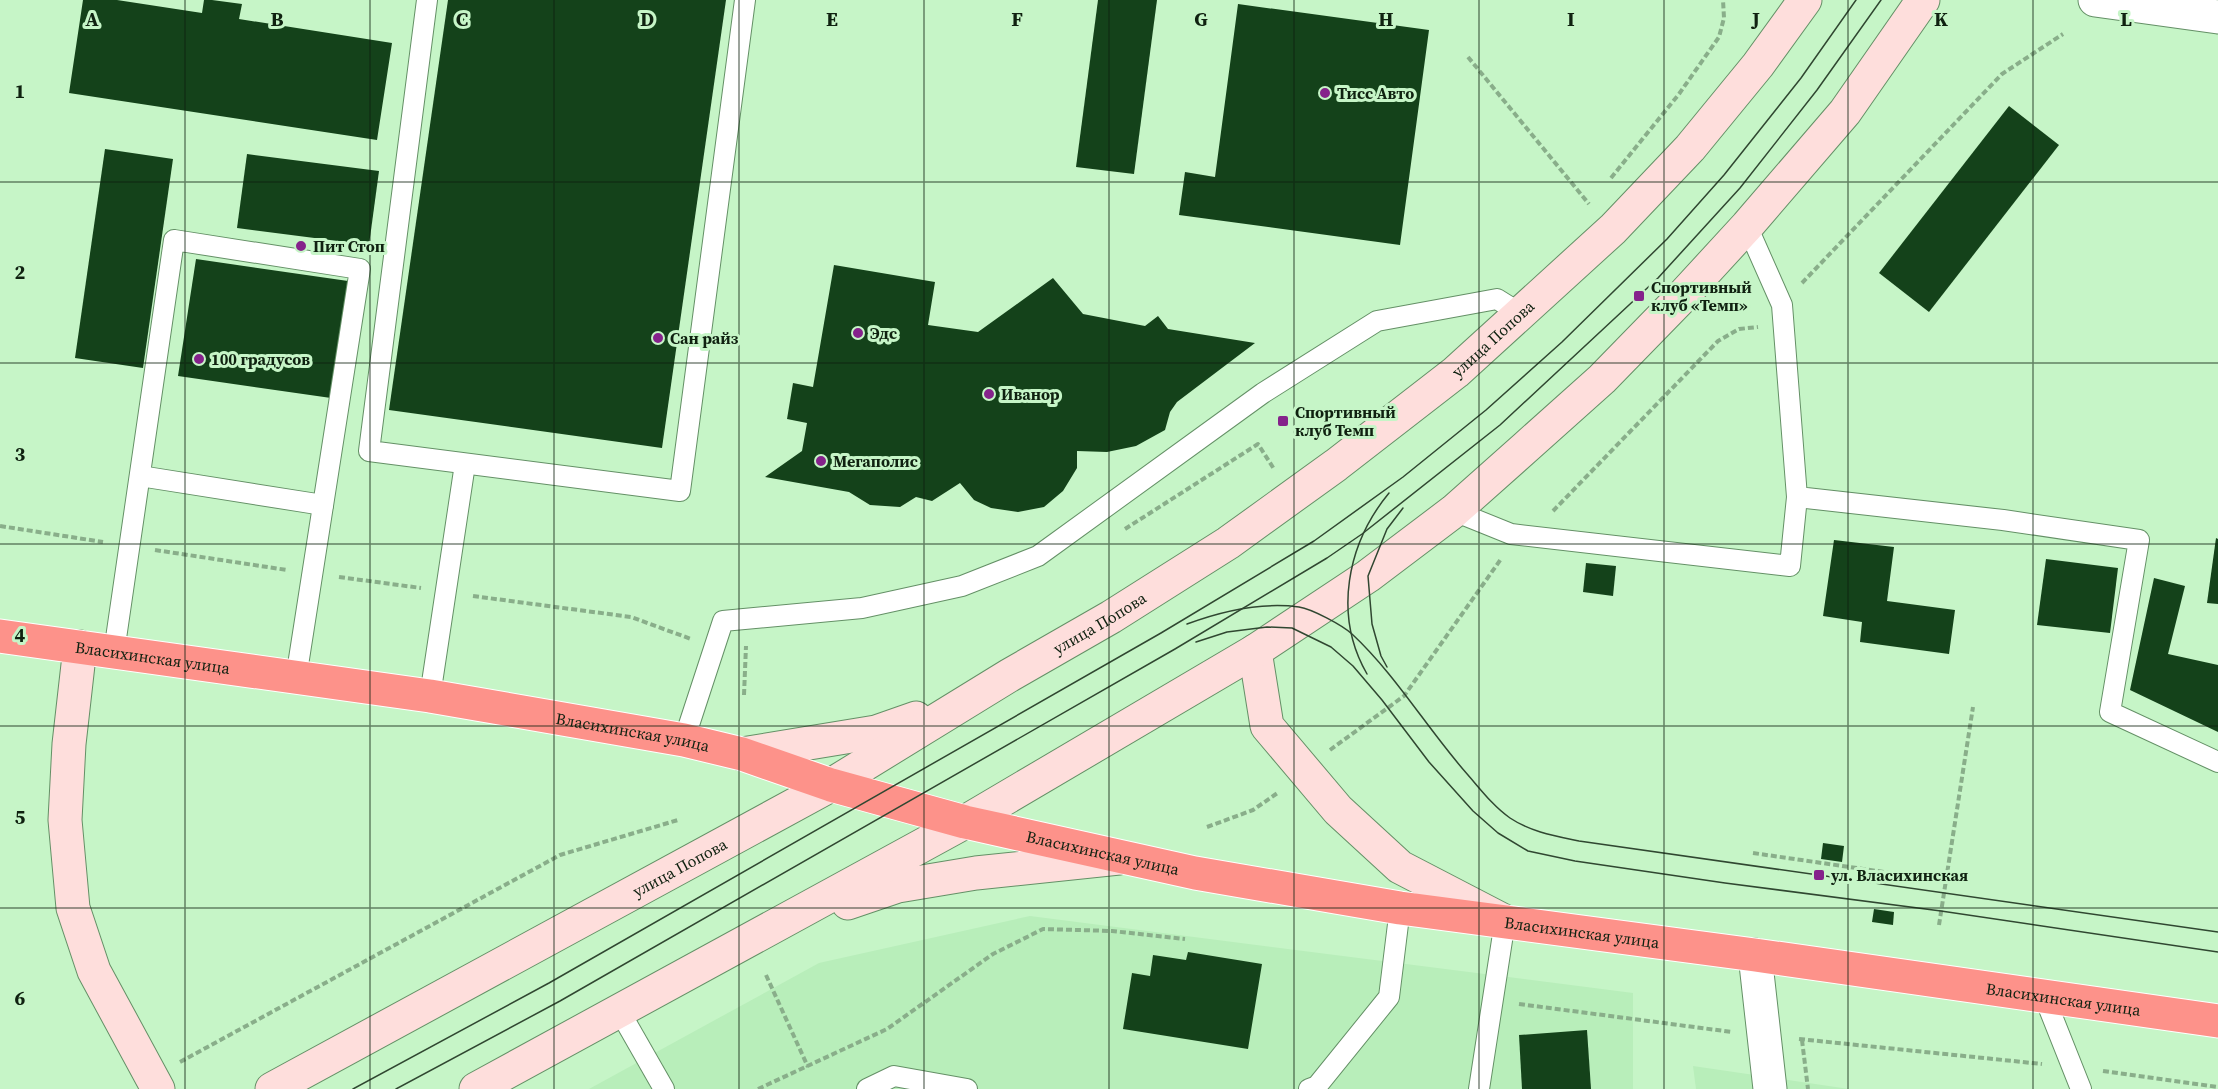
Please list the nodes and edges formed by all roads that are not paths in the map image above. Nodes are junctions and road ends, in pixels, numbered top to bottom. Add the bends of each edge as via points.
1 (427, 0) edge
2 (746, 0) edge
3 (1805, 0) edge
4 (1923, 0) edge
5 (2095, 0) edge
6 (2218, 17) edge
7 (1747, 226) junction
8 (1521, 314) junction
9 (465, 464) junction
10 (140, 477) junction
11 (1797, 497) junction
12 (323, 505) junction
13 (1454, 511) junction
14 (0, 636) edge
15 (80, 647) junction
16 (1255, 651) junction
17 (114, 652) junction
18 (1010, 675) junction
19 (296, 678) junction
20 (430, 696) junction
21 (684, 740) junction
22 (741, 754) junction
23 (2218, 762) edge
24 (831, 785) junction
25 (965, 822) junction
26 (1120, 858) junction
27 (1400, 908) junction
28 (1506, 921) junction
29 (774, 926) junction
30 (1755, 955) junction
31 (2044, 996) junction
32 (620, 1012) junction
33 (2218, 1021) edge
34 (155, 1083) edge
35 (272, 1089) edge
36 (476, 1089) edge
37 (664, 1089) edge
38 (867, 1089) edge
39 (967, 1089) edge
40 (1310, 1089) edge
41 (1479, 1089) edge
42 (1770, 1089) edge
43 (2080, 1089) edge

1 - 9 lane via 369,451
2 - 9 lane via 680,491
3 - 8 main road, улица Попова via 1690,148 1613,229
4 - 7 main road via 1845,112
5 - 6 street
7 - 11 lane via 1782,305
7 - 13 main road via 1602,379
8 - 18 main road, улица Попова via 1456,372 1228,543
8 - 21 lane via 1497,299 1377,321 1263,393 1038,556 962,586 862,608 723,621
9 - 20 lane
10 - 12 lane
10 - 12 lane via 174,240 360,269
10 - 17 lane
11 - 13 lane via 1790,566 1511,534
11 - 23 lane via 2139,540 2110,711
12 - 19 lane
13 - 16 main road via 1368,576
14 - 15 highway, Власихинская улица
15 - 17 highway, Власихинская улица
15 - 34 main road via 65,820 73,908 94,971
16 - 25 main road
16 - 28 main road via 1267,726 1338,810 1400,867
17 - 19 highway, Власихинская улица
18 - 22 main road via 925,715 876,732
18 - 24 main road, улица Попова
19 - 20 highway, Власихинская улица
20 - 21 highway, Власихинская улица
21 - 22 highway, Власихинская улица
22 - 24 highway, Власихинская улица
24 - 25 highway, Власихинская улица
24 - 35 main road, улица Попова
25 - 26 highway, Власихинская улица
25 - 29 main road
26 - 27 highway, Власихинская улица
26 - 29 main road via 976,873 898,886
27 - 28 highway, Власихинская улица
27 - 40 lane via 1389,997 1317,1086
28 - 30 highway, Власихинская улица
28 - 41 lane
29 - 32 main road
30 - 31 highway, Власихинская улица
30 - 42 street
31 - 33 highway, Власихинская улица
31 - 43 lane
32 - 36 main road
32 - 37 lane
38 - 39 lane via 894,1076

